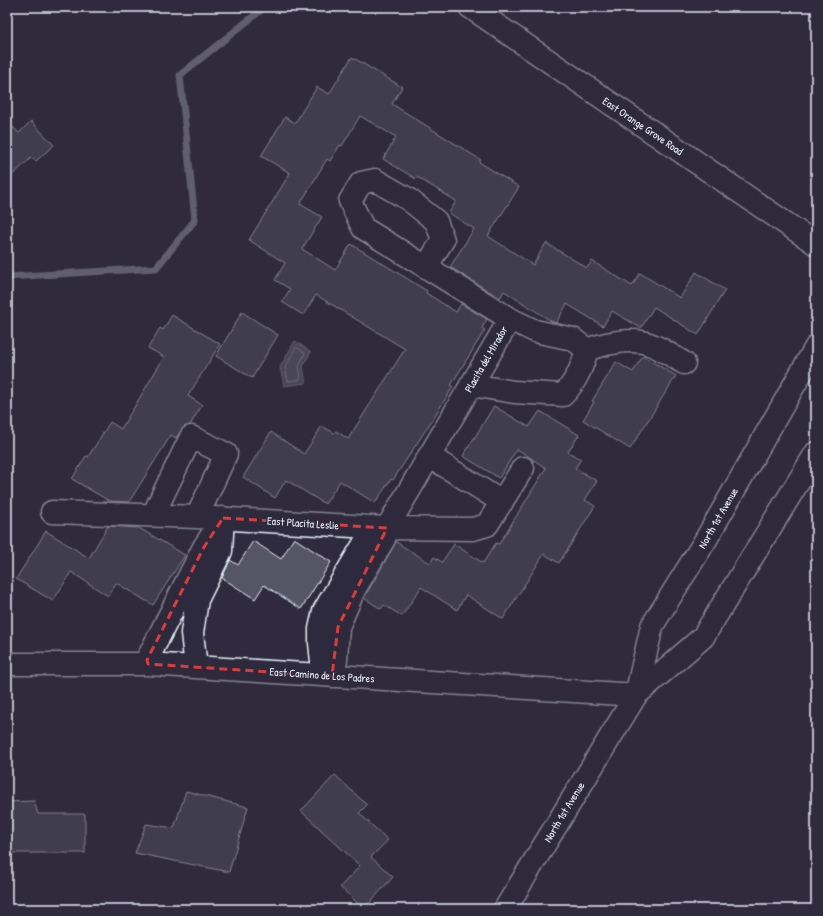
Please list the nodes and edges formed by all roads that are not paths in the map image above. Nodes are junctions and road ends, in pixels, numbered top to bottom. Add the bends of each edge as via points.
1 (470, 7) edge
2 (816, 244) edge
3 (426, 268) junction
4 (510, 319) junction
5 (816, 347) edge
6 (587, 350) junction
7 (684, 362) dead end
8 (471, 385) junction
9 (816, 453) edge
10 (429, 456) junction
11 (522, 468) dead end
12 (502, 502) junction
13 (52, 512) dead end
14 (153, 515) junction
15 (196, 517) junction
16 (223, 518) junction
17 (387, 528) junction
18 (7, 664) edge
19 (148, 664) junction
20 (196, 667) junction
21 (332, 676) junction
22 (636, 694) junction
23 (505, 909) edge

1 - 2 street, East Orange Grove Road
3 - 3 street, Placita del Mirador via 363,228 350,201 361,183 375,180 408,199 436,222 443,240
3 - 4 street, Placita del Mirador
4 - 6 street via 535,331 573,339
4 - 8 street, Placita del Mirador
5 - 22 street, North 1st Avenue via 705,541 652,626
6 - 7 street via 615,342 642,342
6 - 8 street via 583,366 571,387 563,395 514,392
8 - 10 street, Placita del Mirador
9 - 22 street, North 1st Avenue via 703,637
10 - 12 street
10 - 17 street, Placita del Mirador
11 - 12 street, East Placita Leslie
12 - 17 street, East Placita Leslie via 487,525 473,529
13 - 14 street, East Placita Leslie
14 - 15 street, East Placita Leslie
14 - 15 street via 191,437 226,454
15 - 16 street, East Placita Leslie
16 - 17 street, East Placita Leslie
16 - 19 street via 204,547 147,660
16 - 20 street via 221,551 197,600 192,633
17 - 21 street via 367,539 324,611 320,629 322,662
18 - 19 street, East Camino de Los Padres
19 - 20 street, East Camino de Los Padres
20 - 21 street, East Camino de Los Padres
21 - 22 street, East Camino de Los Padres
22 - 23 street, North 1st Avenue

